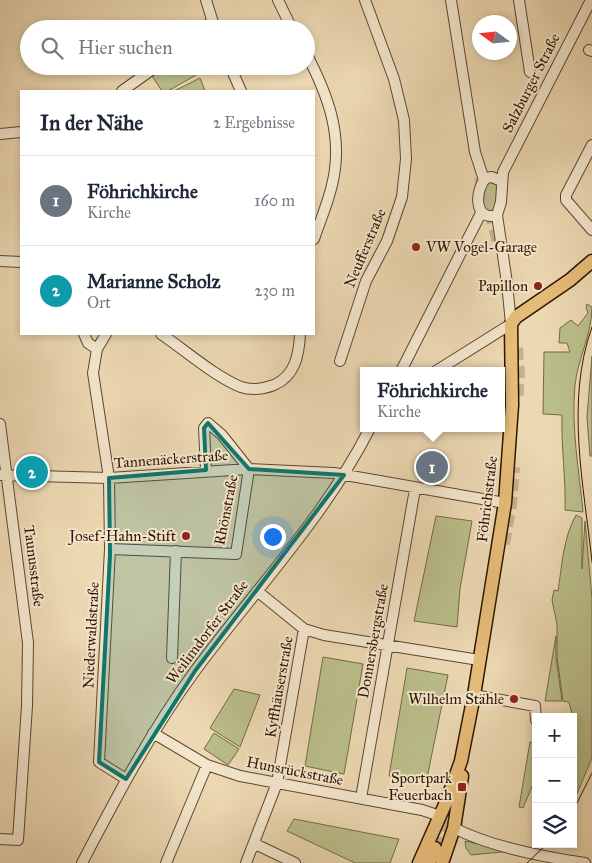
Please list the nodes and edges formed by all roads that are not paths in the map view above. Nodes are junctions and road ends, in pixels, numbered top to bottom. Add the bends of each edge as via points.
1 (206, 0) edge
2 (278, 0) edge
3 (364, 0) edge
4 (451, 0) edge
5 (519, 0) edge
6 (591, 0) edge
7 (212, 20) edge
8 (288, 20) edge
9 (315, 70) edge
10 (530, 72) dead end
11 (144, 75) edge
12 (234, 75) edge
13 (123, 90) edge
14 (241, 90) edge
15 (20, 132) edge
16 (0, 134) edge
17 (592, 145) edge
18 (484, 180) junction
19 (501, 181) junction
20 (481, 213) junction
21 (496, 215) junction
22 (592, 230) edge
23 (315, 236) edge
24 (0, 261) edge
25 (592, 261) edge
26 (20, 262) edge
27 (511, 324) junction
28 (84, 335) edge
29 (105, 335) edge
30 (162, 335) edge
31 (300, 335) edge
32 (97, 349) junction
33 (340, 361) dead end
34 (403, 367) edge
35 (442, 367) edge
36 (0, 424) edge
37 (368, 432) edge
38 (249, 469) junction
39 (206, 470) junction
40 (3, 475) edge
41 (344, 475) junction
42 (109, 478) junction
43 (414, 489) junction
44 (505, 503) junction
45 (110, 549) junction
46 (176, 551) junction
47 (257, 591) junction
48 (304, 629) junction
49 (388, 644) junction
50 (172, 658) dead end
51 (479, 660) junction
52 (474, 695) junction
53 (536, 713) edge
54 (153, 733) junction
55 (207, 765) junction
56 (126, 779) junction
57 (277, 783) junction
58 (361, 798) junction
59 (448, 815) junction
60 (0, 839) edge
61 (254, 844) junction
62 (436, 844) junction
63 (82, 863) edge
64 (166, 863) edge
65 (246, 863) edge
66 (295, 863) edge
67 (412, 863) edge
68 (419, 863) edge
69 (429, 863) edge
70 (442, 863) edge
71 (585, 863) edge

1 - 7 street
2 - 8 street
3 - 33 street, Neufferstraße via 394,79 404,120 406,159 402,197 387,242 366,281
4 - 18 street via 475,152
5 - 10 street
6 - 19 street, Salzburger Straße via 506,163
9 - 23 street via 325,89 334,121 337,153 332,184
11 - 13 street
12 - 14 street
15 - 16 street
17 - 22 street via 566,200
18 - 19 street via 492,177
18 - 20 street via 479,191
19 - 21 street, Föhrichstraße via 500,210
20 - 21 street
20 - 34 street
21 - 27 street, Föhrichstraße via 508,283
24 - 26 street
25 - 27 main road
27 - 35 street
27 - 44 main road, Föhrichstraße via 512,405
28 - 32 street via 88,343
29 - 32 street
30 - 31 street via 242,388 262,390 281,382 294,369
32 - 42 street, Niederwaldstraße via 93,373
36 - 40 street, Taunusstraße
37 - 41 street, Weilimdorfer Straße
38 - 39 street, Tannenäckerstraße
38 - 39 street via 222,435 208,424 204,428
38 - 41 street, Tannenäckerstraße
38 - 46 street, Rhönstraße via 236,554
39 - 42 street, Tannenäckerstraße
40 - 42 street, Tannenäckerstraße
40 - 60 street, Taunusstraße via 19,561 28,643 18,840
41 - 43 street, Tannenäckerstraße
41 - 47 street, Weilimdorfer Straße
42 - 45 street, Niederwaldstraße
43 - 44 street, Tannenäckerstraße
43 - 49 street, Donnersbergstraße
44 - 51 main road, Föhrichstraße
45 - 46 street, Rhönstraße
45 - 56 street, Niederwaldstraße via 99,762
46 - 50 street
47 - 48 street
47 - 54 street, Weilimdorfer Straße via 195,671
48 - 49 street
48 - 57 street, Kyffhäuserstraße
49 - 51 street
49 - 58 street, Donnersbergstraße
51 - 52 main road, Föhrichstraße
52 - 53 street via 535,706
52 - 59 main road, Föhrichstraße
54 - 55 street, Hunsrückstraße
54 - 56 street, Weilimdorfer Straße
55 - 57 street, Hunsrückstraße
55 - 64 street
56 - 63 street, Weilimdorfer Straße
57 - 58 street, Hunsrückstraße
57 - 61 street, Kyffhäuserstraße
58 - 59 street, Hunsrückstraße
59 - 62 main road, Föhrichstraße
59 - 62 main road, Föhrichstraße
59 - 71 street, Hunsrückstraße via 524,850
61 - 65 street, Kyffhäuserstraße
61 - 66 street
62 - 67 street via 420,849
62 - 68 main road
62 - 69 main road, Föhrichstraße
62 - 70 main road

